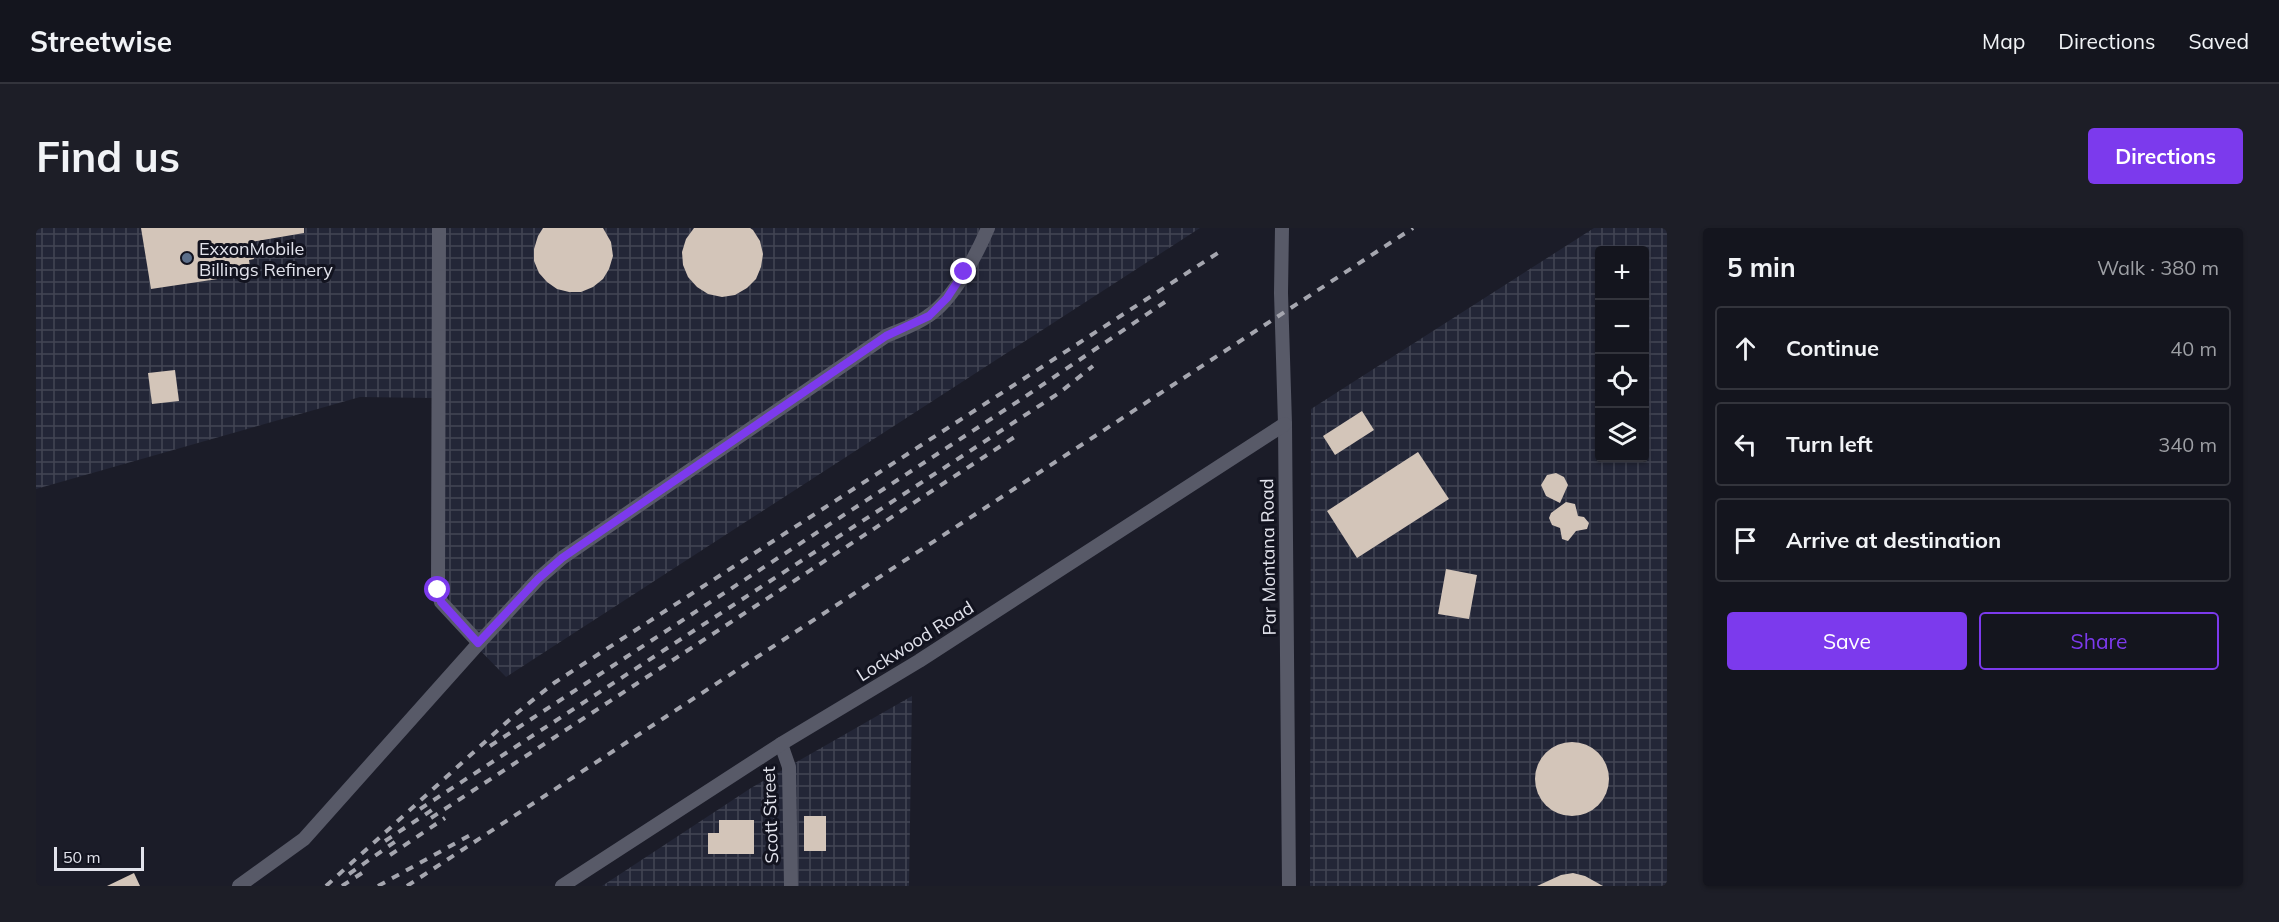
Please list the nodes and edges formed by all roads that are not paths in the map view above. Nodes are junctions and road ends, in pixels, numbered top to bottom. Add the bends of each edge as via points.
1 (440, 228) edge
2 (988, 228) edge
3 (1282, 228) edge
4 (1285, 424) junction
5 (478, 643) junction
6 (781, 744) junction
7 (239, 886) edge
8 (562, 886) edge
9 (791, 886) edge
10 (1289, 886) edge

1 - 5 street via 438,590 441,602
2 - 5 street via 947,298 929,316 886,336 562,558
3 - 4 street, Par Montana Road
4 - 6 street, Lockwood Road via 919,661
4 - 10 street, Par Montana Road
5 - 7 street via 304,839
6 - 8 street, Lockwood Road
6 - 9 street, Scott Street via 789,767

